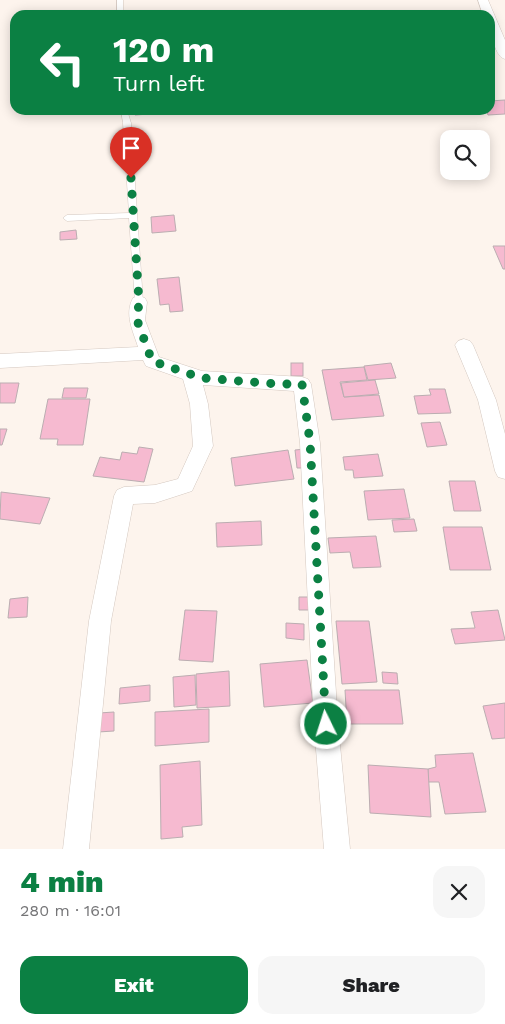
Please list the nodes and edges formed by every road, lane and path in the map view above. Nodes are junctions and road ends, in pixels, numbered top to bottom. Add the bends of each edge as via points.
1 (495, 29) edge
2 (505, 56) edge
3 (125, 115) edge
4 (134, 215) junction
5 (67, 218) dead end
6 (139, 302) joint
7 (464, 345) dead end
8 (149, 353) junction
9 (0, 361) edge
10 (191, 374) junction
11 (505, 471) edge
12 (76, 849) edge
13 (337, 849) edge

1 - 2 street
3 - 4 lane
4 - 5 lane
4 - 6 lane
6 - 8 street via 137,320
7 - 11 street via 487,400
8 - 9 street
8 - 10 street via 152,361
10 - 12 street via 199,404 203,446 185,485 155,494 124,496 100,620
10 - 13 street via 202,378 302,384 310,442 326,724

